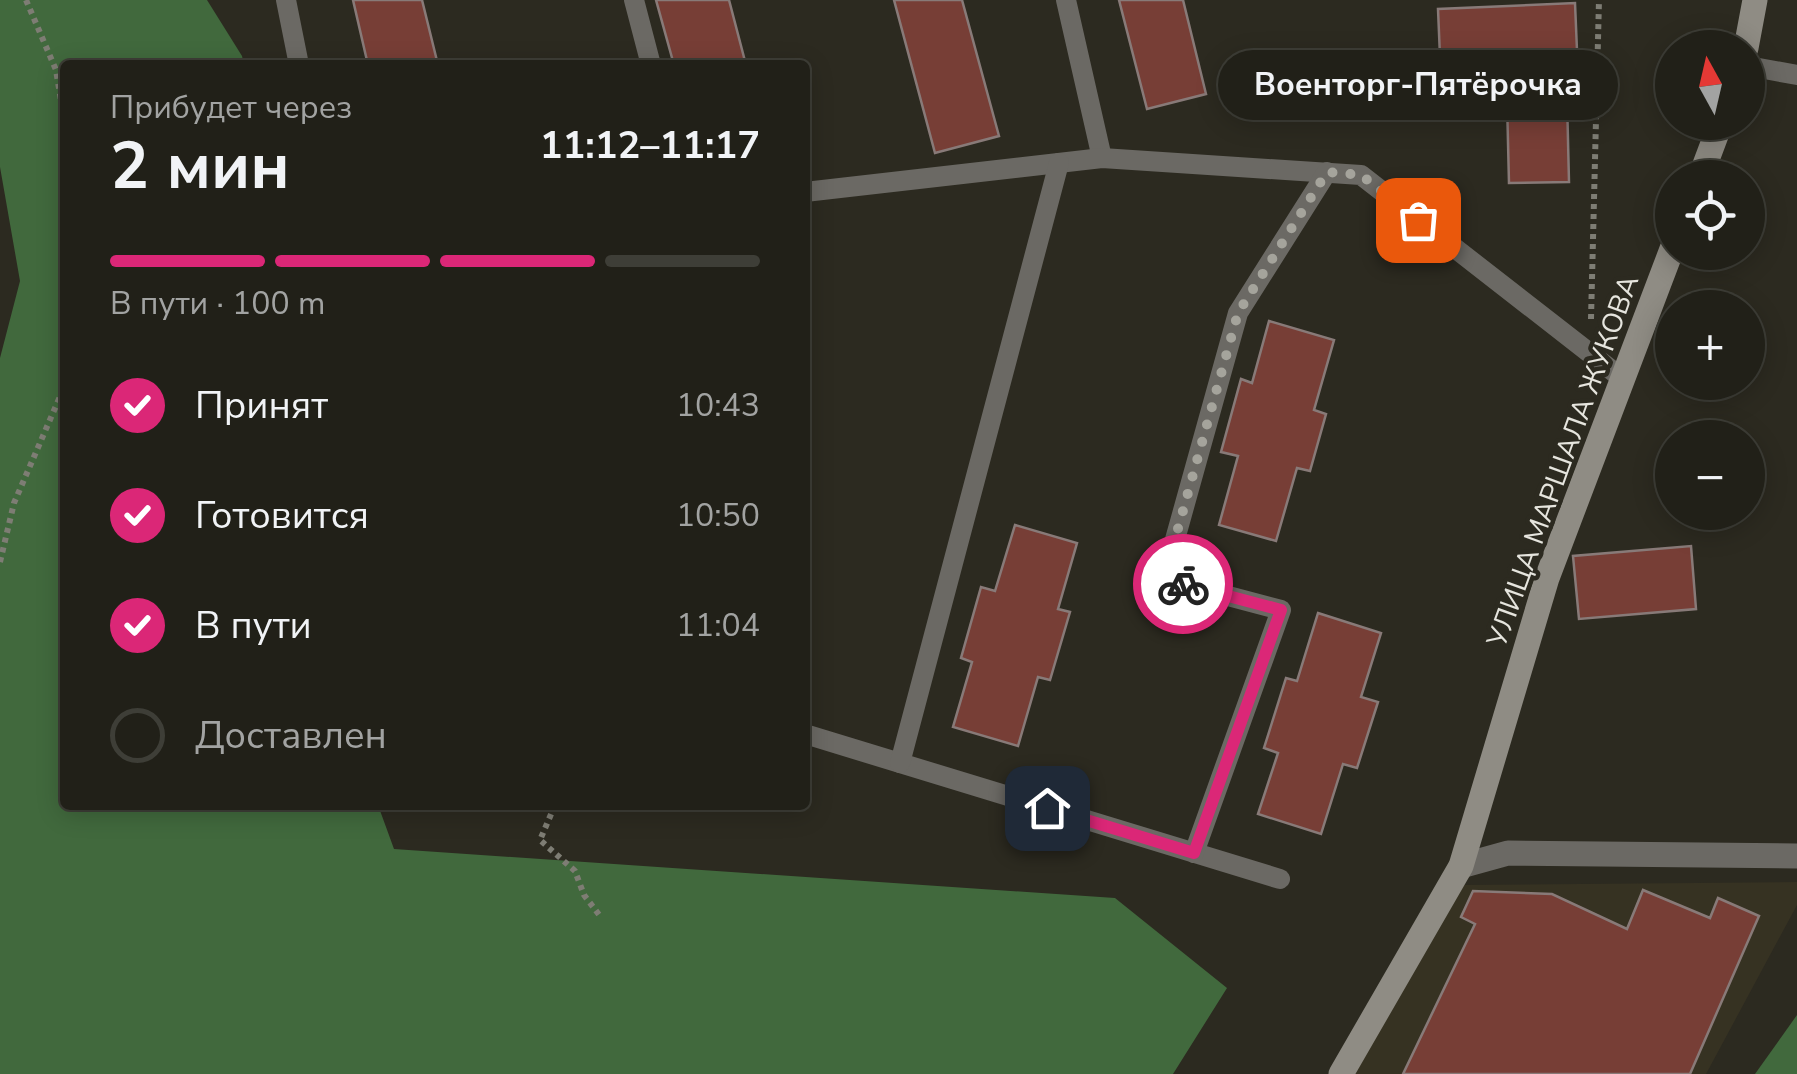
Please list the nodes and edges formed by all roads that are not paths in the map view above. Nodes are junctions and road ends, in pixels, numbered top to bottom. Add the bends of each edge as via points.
1 (286, 0) edge
2 (634, 0) edge
3 (1066, 0) edge
4 (1755, 0) edge
5 (1749, 30) edge
6 (298, 60) edge
7 (650, 60) edge
8 (1765, 69) edge
9 (1797, 76) edge
10 (1102, 158) junction
11 (1060, 162) junction
12 (1327, 172) junction
13 (810, 191) edge
14 (1664, 270) edge
15 (1623, 379) junction
16 (810, 736) edge
17 (900, 763) junction
18 (1194, 853) junction
19 (1797, 856) edge
20 (1462, 866) junction
21 (1280, 880) dead end
22 (1341, 1074) edge

1 - 6 lane
2 - 7 lane
3 - 10 lane
4 - 5 street
8 - 9 lane
10 - 11 lane
10 - 12 lane
11 - 13 lane
11 - 17 lane
12 - 15 lane via 1361,175
12 - 18 lane via 1238,313 1164,579 1281,610
14 - 15 street, УЛИЦА МАРШАЛА ЖУКОВА
15 - 20 street, УЛИЦА МАРШАЛА ЖУКОВА via 1547,578
16 - 17 lane
17 - 18 lane
18 - 21 lane
19 - 20 street via 1508,853
20 - 22 street, УЛИЦА МАРШАЛА ЖУКОВА

